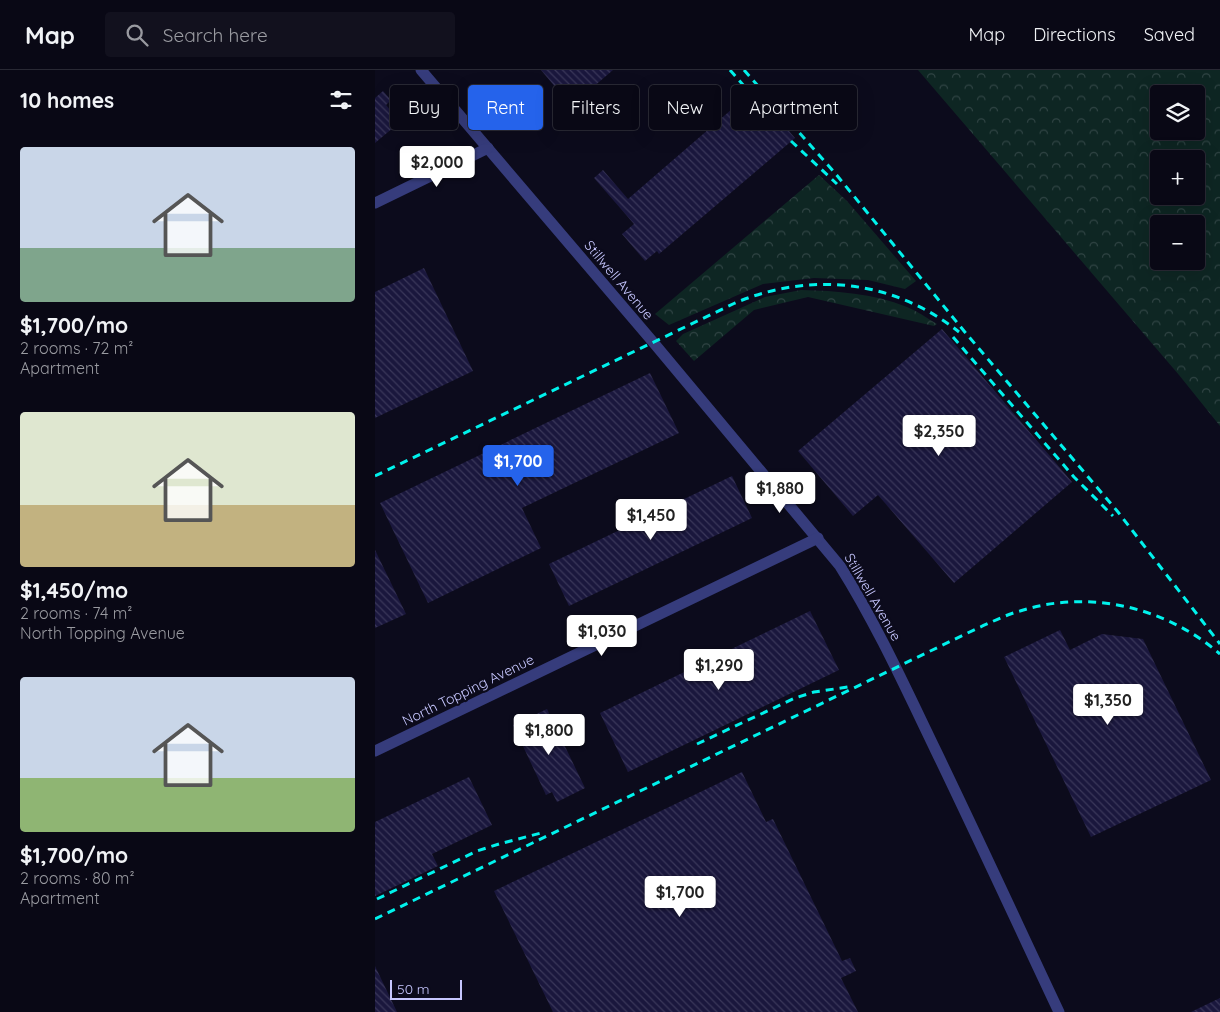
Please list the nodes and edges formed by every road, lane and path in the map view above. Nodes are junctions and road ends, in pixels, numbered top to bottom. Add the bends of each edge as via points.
1 (421, 70) edge
2 (488, 148) junction
3 (375, 203) edge
4 (818, 538) junction
5 (375, 751) edge
6 (1059, 1012) edge

1 - 2 street, Stillwell Avenue
2 - 3 street
2 - 4 street, Stillwell Avenue
4 - 5 street, North Topping Avenue
4 - 6 street, Stillwell Avenue via 857,593 896,668

